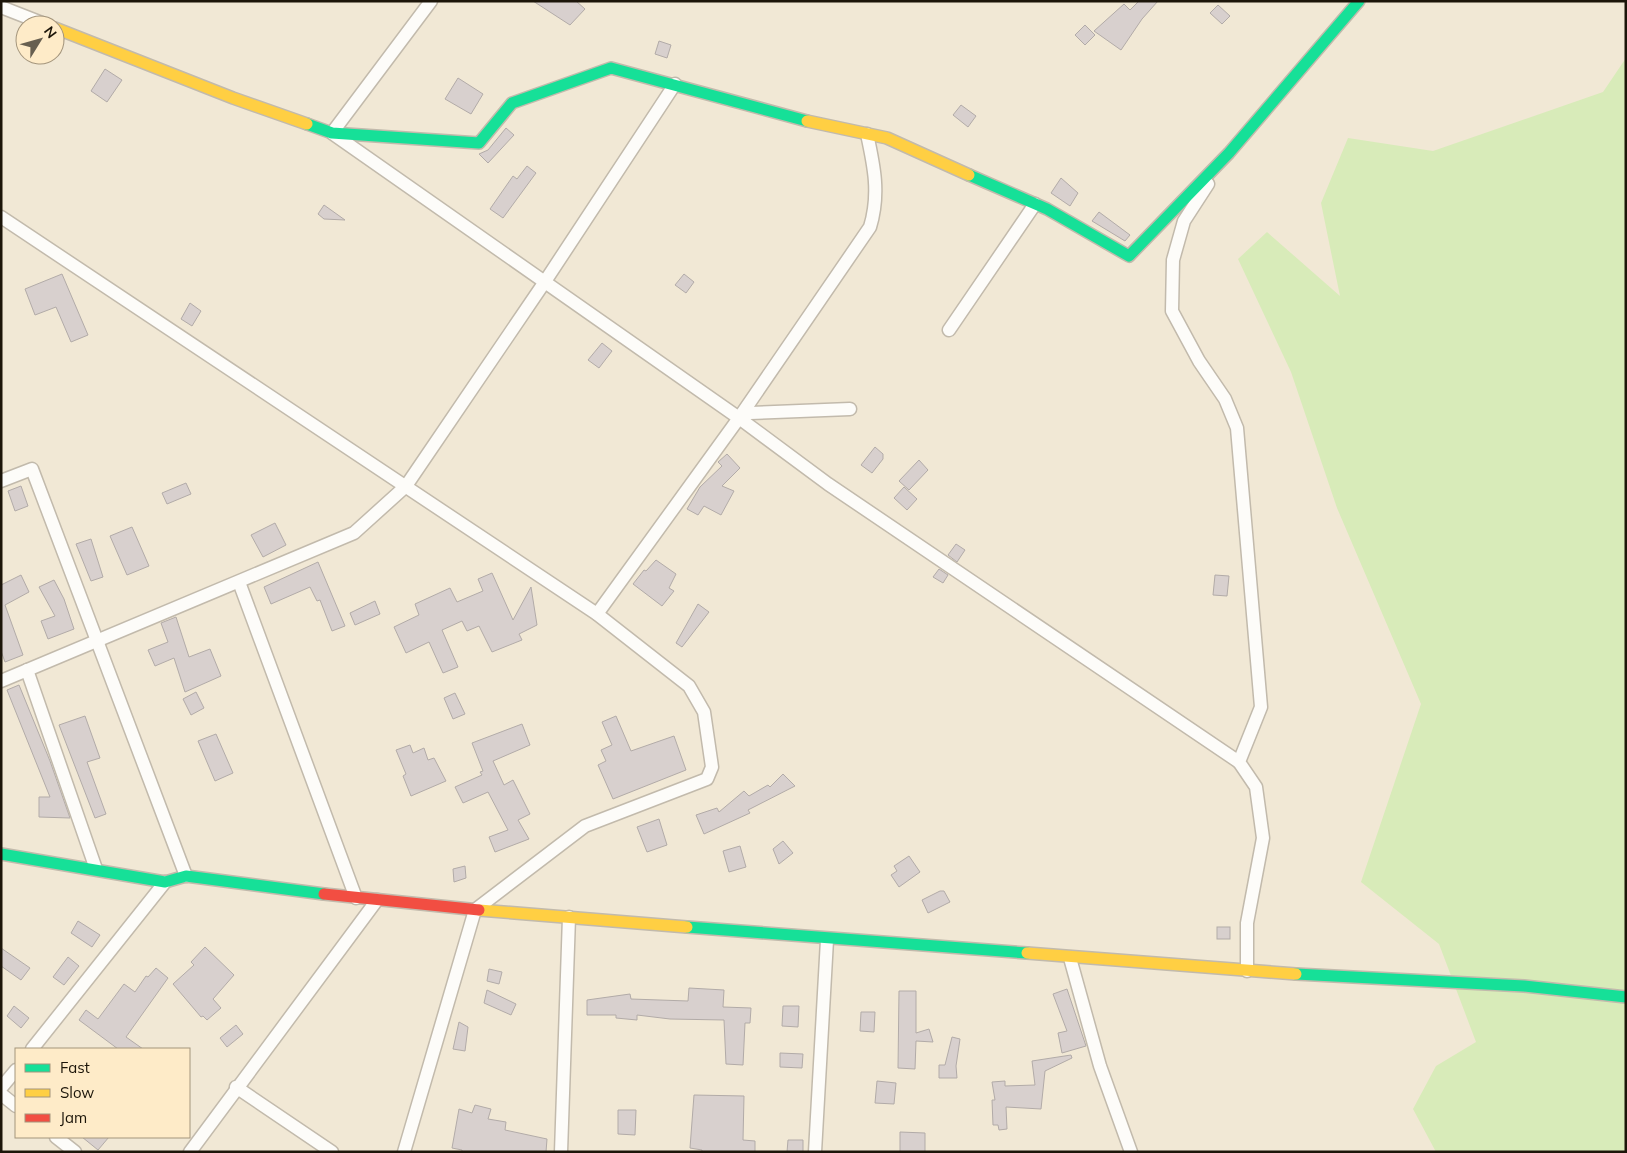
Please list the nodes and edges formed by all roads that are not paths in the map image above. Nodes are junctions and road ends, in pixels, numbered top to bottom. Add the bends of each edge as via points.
1 (431, 1) edge
2 (1359, 1) edge
3 (1, 7) edge
4 (21, 15) edge
5 (65, 32) edge
6 (675, 84) junction
7 (332, 133) junction
8 (867, 134) junction
9 (1228, 153) junction
10 (1035, 204) junction
11 (1, 217) edge
12 (544, 283) junction
13 (949, 330) dead end
14 (850, 408) dead end
15 (739, 418) junction
16 (1, 481) edge
17 (406, 486) junction
18 (239, 582) junction
19 (597, 614) junction
20 (97, 642) junction
21 (27, 670) junction
22 (1, 681) edge
23 (1240, 762) junction
24 (1, 854) edge
25 (96, 869) junction
26 (186, 876) junction
27 (165, 882) junction
28 (356, 898) junction
29 (377, 900) junction
30 (475, 910) junction
31 (569, 917) junction
32 (827, 940) junction
33 (1070, 958) junction
34 (1247, 971) junction
35 (1626, 997) edge
36 (33, 1048) edge
37 (15, 1071) edge
38 (236, 1087) junction
39 (1, 1088) edge
40 (1, 1094) edge
41 (15, 1105) edge
42 (57, 1138) edge
43 (75, 1152) edge
44 (190, 1152) edge
45 (332, 1152) edge
46 (404, 1152) edge
47 (562, 1152) edge
48 (815, 1152) edge
49 (1131, 1152) edge

1 - 7 street
2 - 9 main road
3 - 4 street
5 - 7 main road
6 - 7 main road via 611,68 512,103 479,143
6 - 8 main road via 787,117
6 - 12 street
7 - 12 street
8 - 10 main road via 887,138
8 - 15 street via 877,193 870,227
9 - 10 main road via 1129,256
9 - 23 street via 1184,220 1173,260 1172,312 1225,399 1237,428 1261,707
10 - 13 street
11 - 17 street
12 - 15 street
12 - 17 street
14 - 15 street via 750,414
15 - 19 street
15 - 23 street via 828,484
16 - 20 street via 32,469
17 - 18 street via 354,533
17 - 19 street
18 - 20 street
18 - 28 street
19 - 30 street via 689,686 704,712 711,773 707,779 585,826
20 - 21 street
20 - 26 street
21 - 22 street
21 - 25 street
23 - 34 street via 1256,787 1263,838 1247,923
24 - 25 main road
25 - 27 main road
26 - 27 main road
26 - 28 main road
27 - 36 street
28 - 29 main road
29 - 30 main road
29 - 38 street
30 - 31 main road
30 - 46 street
31 - 32 main road
31 - 47 street
32 - 33 main road
32 - 48 street
33 - 34 main road
33 - 49 street via 1100,1066
34 - 35 main road via 1354,980 1524,986
37 - 39 street
38 - 44 street
38 - 45 street
40 - 41 street
42 - 43 street

